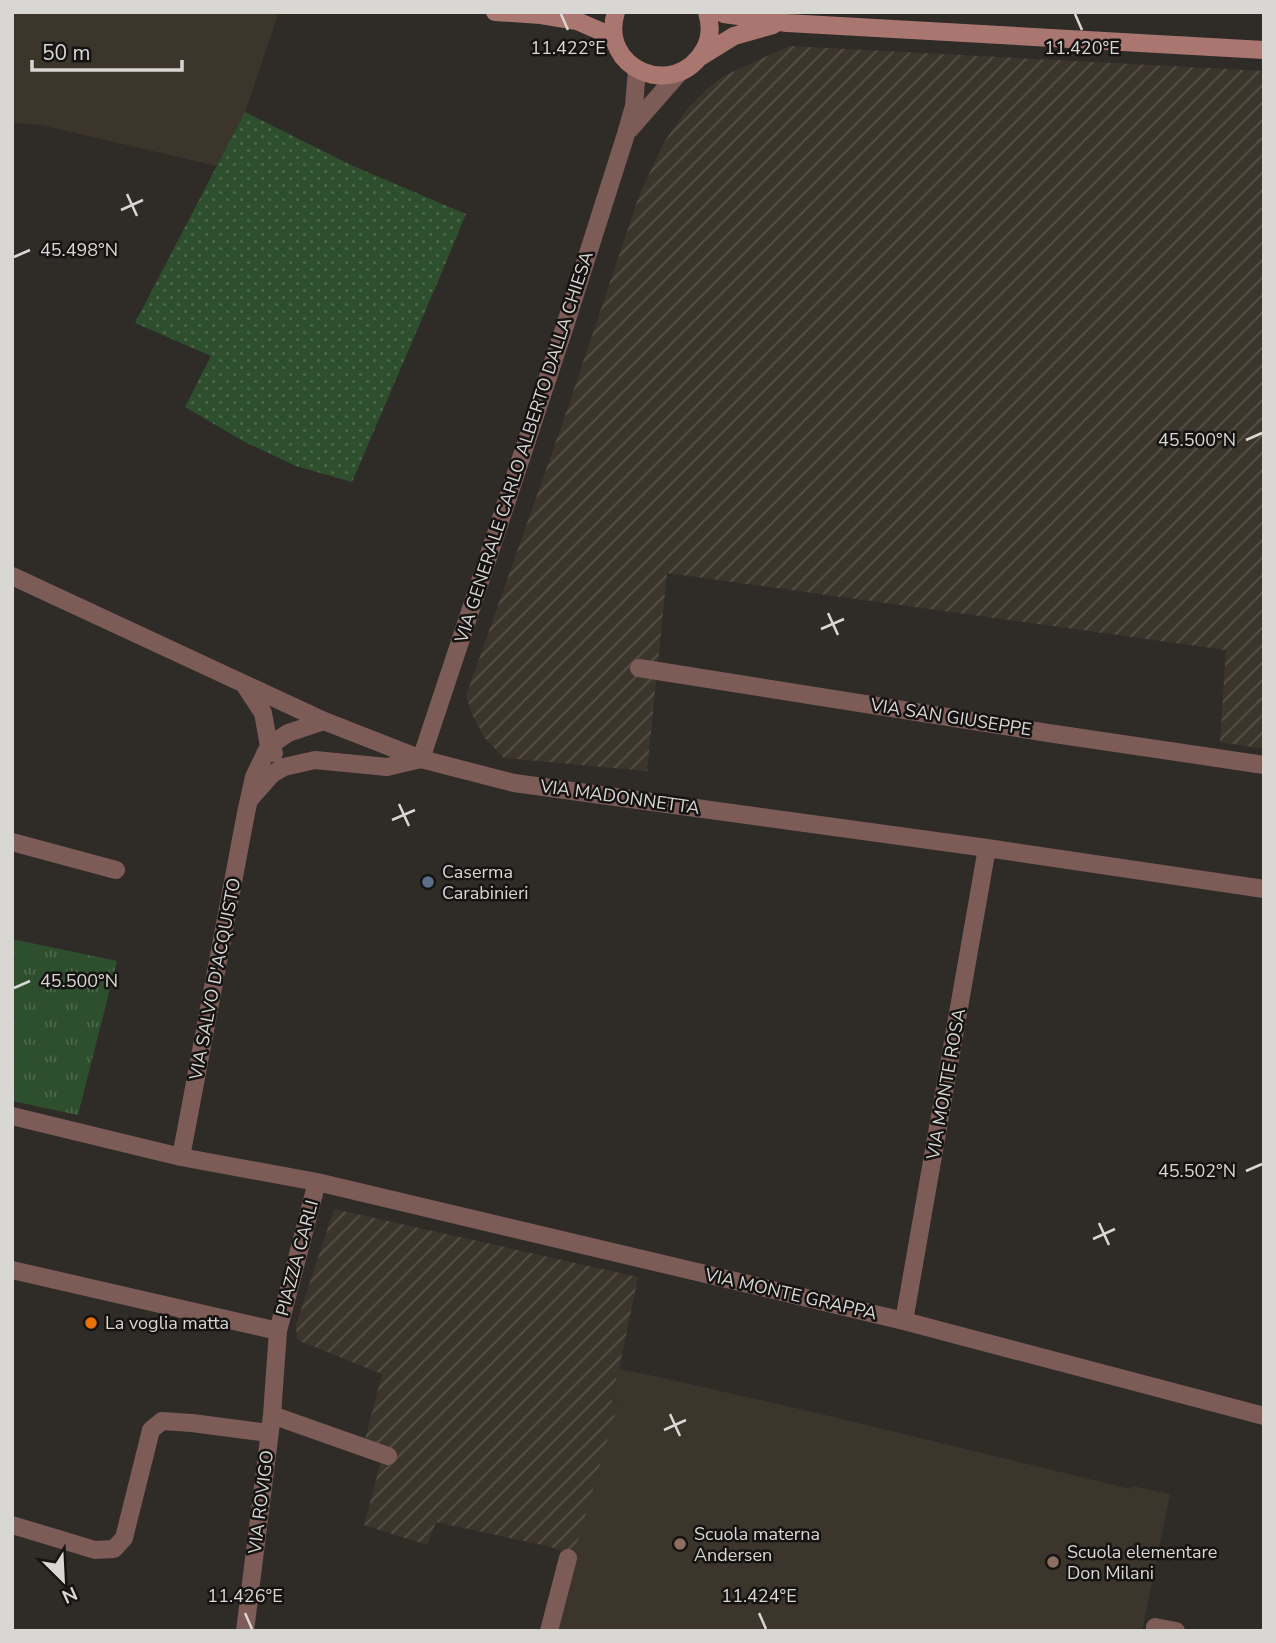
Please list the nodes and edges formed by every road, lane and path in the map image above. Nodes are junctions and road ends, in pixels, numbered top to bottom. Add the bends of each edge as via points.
1 (495, 12) edge
2 (616, 12) edge
3 (707, 12) edge
4 (721, 12) edge
5 (547, 13) edge
6 (763, 16) edge
7 (787, 23) junction
8 (614, 37) junction
9 (1264, 50) edge
10 (700, 57) junction
11 (637, 69) junction
12 (679, 73) junction
13 (626, 134) junction
14 (12, 576) edge
15 (639, 668) dead end
16 (242, 682) junction
17 (324, 721) junction
18 (269, 746) junction
19 (421, 759) junction
20 (1264, 765) edge
21 (284, 767) junction
22 (248, 800) junction
23 (12, 842) edge
24 (987, 848) junction
25 (116, 870) dead end
26 (1264, 889) edge
27 (12, 1116) edge
28 (181, 1157) junction
29 (317, 1182) junction
30 (12, 1270) edge
31 (904, 1321) junction
32 (278, 1331) junction
33 (1264, 1416) edge
34 (271, 1424) junction
35 (388, 1456) dead end
36 (12, 1525) edge
37 (568, 1558) dead end
38 (245, 1631) edge
39 (550, 1631) edge
40 (1155, 1631) edge
41 (1175, 1631) edge

1 - 5 main road
2 - 8 main road
3 - 10 main road via 710,30
4 - 6 main road
5 - 8 main road
6 - 7 main road
7 - 9 main road
7 - 10 main road via 744,32
8 - 11 main road via 618,50
10 - 12 main road
11 - 12 main road via 650,75
11 - 13 street, VIA GENERALE CARLO ALBERTO DALLA CHIESA
12 - 13 street, VIA GENERALE CARLO ALBERTO DALLA CHIESA
13 - 19 street, VIA GENERALE CARLO ALBERTO DALLA CHIESA
14 - 16 street, VIA MADONNETTA
15 - 20 street, VIA SAN GIUSEPPE
16 - 17 street, VIA MADONNETTA
16 - 18 street via 263,713
17 - 18 street via 288,733
17 - 19 street, VIA MADONNETTA
18 - 21 street
18 - 22 street, VIA SALVO D'ACQUISTO
19 - 21 street via 387,767 315,760
19 - 24 street, VIA MADONNETTA via 514,783
21 - 22 street
22 - 28 street, VIA SALVO D'ACQUISTO
23 - 25 street
24 - 26 street, VIA MADONNETTA
24 - 31 street, VIA MONTE ROSA
27 - 28 street, PIAZZA CARLI
28 - 29 street, PIAZZA CARLI
29 - 31 street, VIA MONTE GRAPPA
29 - 32 street, PIAZZA CARLI
30 - 32 street, PIAZZA CARLI
31 - 33 street, VIA MONTE GRAPPA
32 - 34 street, VIA ROVIGO
34 - 35 street
34 - 36 street via 162,1421 150,1430 124,1538 114,1549 95,1550
34 - 38 street, VIA ROVIGO
37 - 39 street
40 - 41 street via 1155,1627

